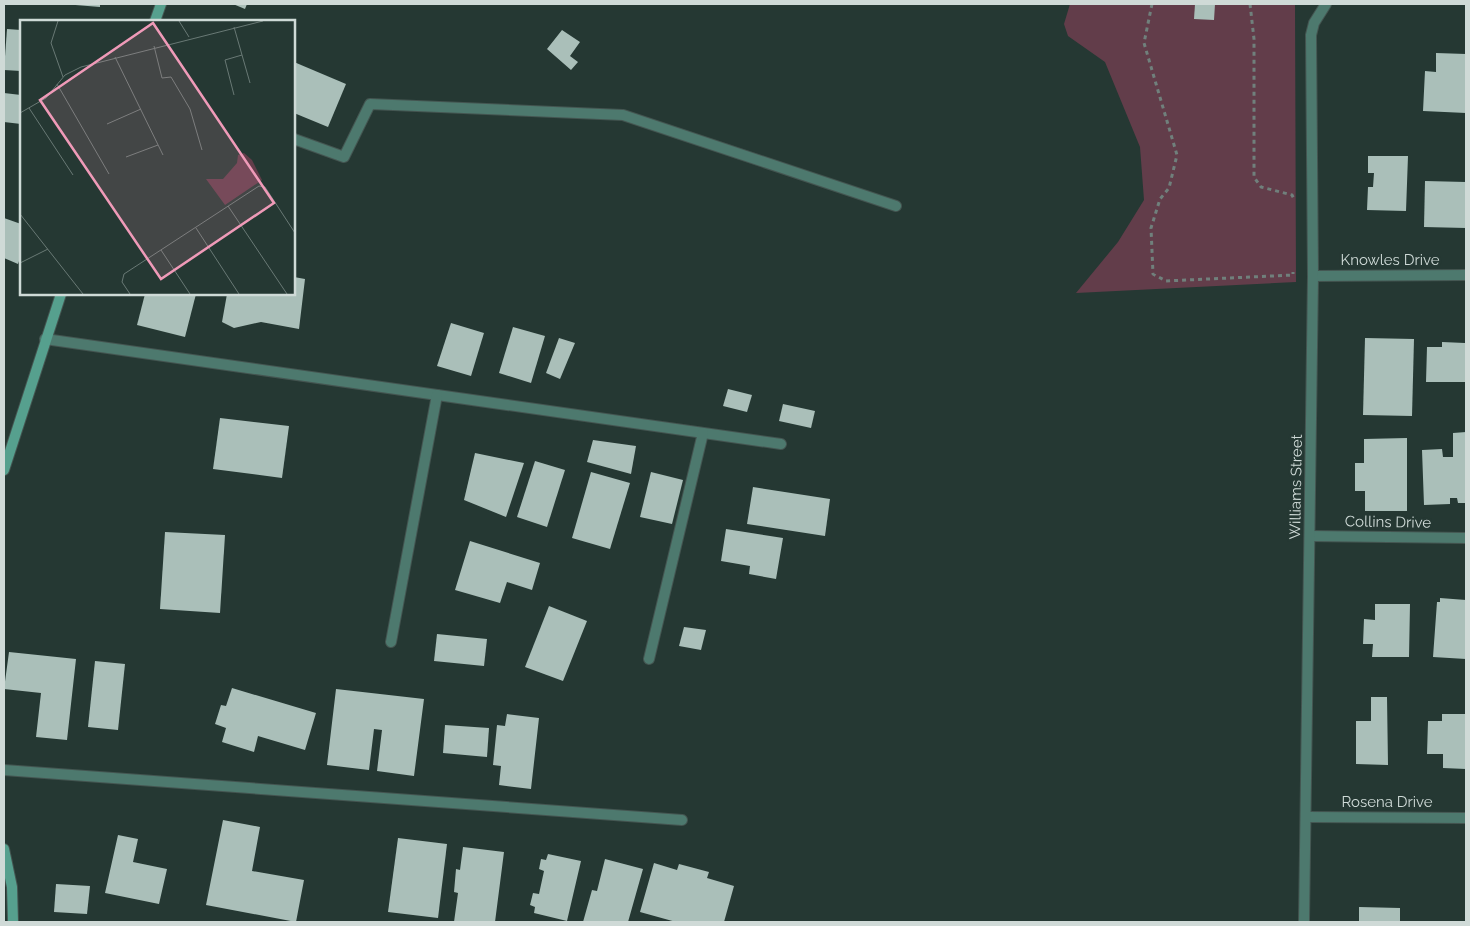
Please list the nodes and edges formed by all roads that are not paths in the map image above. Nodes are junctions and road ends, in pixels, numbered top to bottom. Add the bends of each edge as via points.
1 (161, 4) edge
2 (1326, 4) edge
3 (155, 20) edge
4 (295, 139) edge
5 (896, 206) dead end
6 (1466, 275) edge
7 (1313, 276) junction
8 (61, 295) edge
9 (45, 339) junction
10 (437, 395) junction
11 (703, 433) junction
12 (781, 444) dead end
13 (4, 470) edge
14 (1310, 536) junction
15 (1466, 538) edge
16 (390, 642) dead end
17 (649, 659) dead end
18 (4, 770) edge
19 (1307, 817) junction
20 (1466, 818) edge
21 (682, 820) dead end
22 (4, 849) edge
23 (12, 922) edge
24 (1304, 922) edge

1 - 3 main road
2 - 7 street, Williams Street via 1314,23 1310,52
4 - 5 street via 344,157 370,104 623,115
6 - 7 street, Knowles Drive
7 - 14 street, Williams Street
8 - 9 main road
9 - 10 street
9 - 13 main road
10 - 11 street
10 - 16 street
11 - 12 street
11 - 17 street
14 - 15 street, Collins Drive
14 - 19 street, Williams Street
18 - 21 street
19 - 20 street, Rosena Drive
19 - 24 street, Williams Street
22 - 23 main road via 12,887

